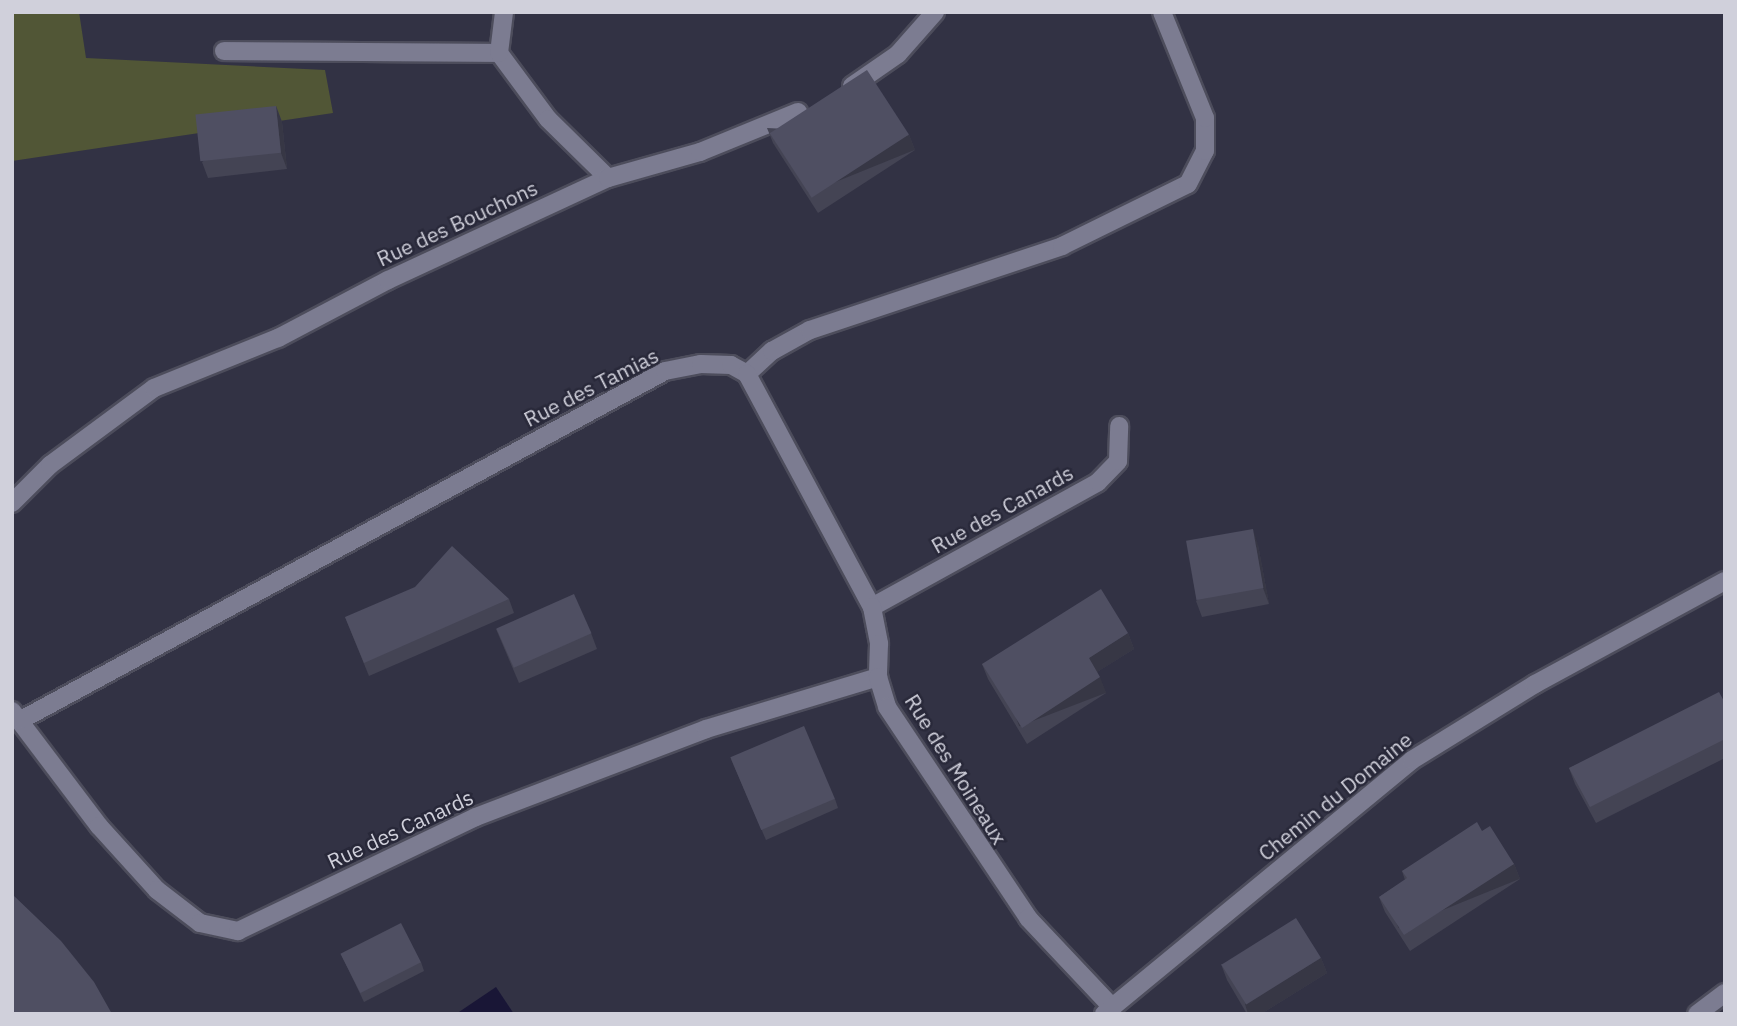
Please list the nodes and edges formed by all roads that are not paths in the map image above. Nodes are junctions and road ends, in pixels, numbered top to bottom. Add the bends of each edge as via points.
1 (505, 12) edge
2 (934, 12) edge
3 (1162, 12) edge
4 (225, 51) dead end
5 (499, 53) junction
6 (837, 94) edge
7 (813, 105) edge
8 (608, 178) junction
9 (747, 374) junction
10 (1119, 426) dead end
11 (12, 503) edge
12 (1725, 581) edge
13 (872, 607) junction
14 (878, 677) junction
15 (17, 716) edge
16 (1725, 993) edge
17 (1108, 1011) edge
18 (1697, 1014) edge

1 - 5 street
2 - 6 street via 898,54
3 - 9 street via 1205,118 1205,151 1188,184 1062,246 810,330 772,351
4 - 5 street
5 - 8 street via 548,119
7 - 8 street, Rue des Bouchons via 700,152
8 - 11 street, Rue des Bouchons via 388,280 278,338 154,388 50,465
9 - 13 street, Rue des Moineaux
9 - 15 street, Rue des Tamias via 731,365 701,364 665,372
10 - 13 street, Rue des Canards via 1118,461 1098,482
12 - 17 street, Chemin du Domaine via 1535,684 1412,760
13 - 14 street, Rue des Moineaux via 879,643
14 - 15 street, Rue des Canards via 706,729 476,817 238,931 200,923 157,890 99,826
14 - 17 street, Rue des Moineaux via 887,706 999,877
16 - 18 street

